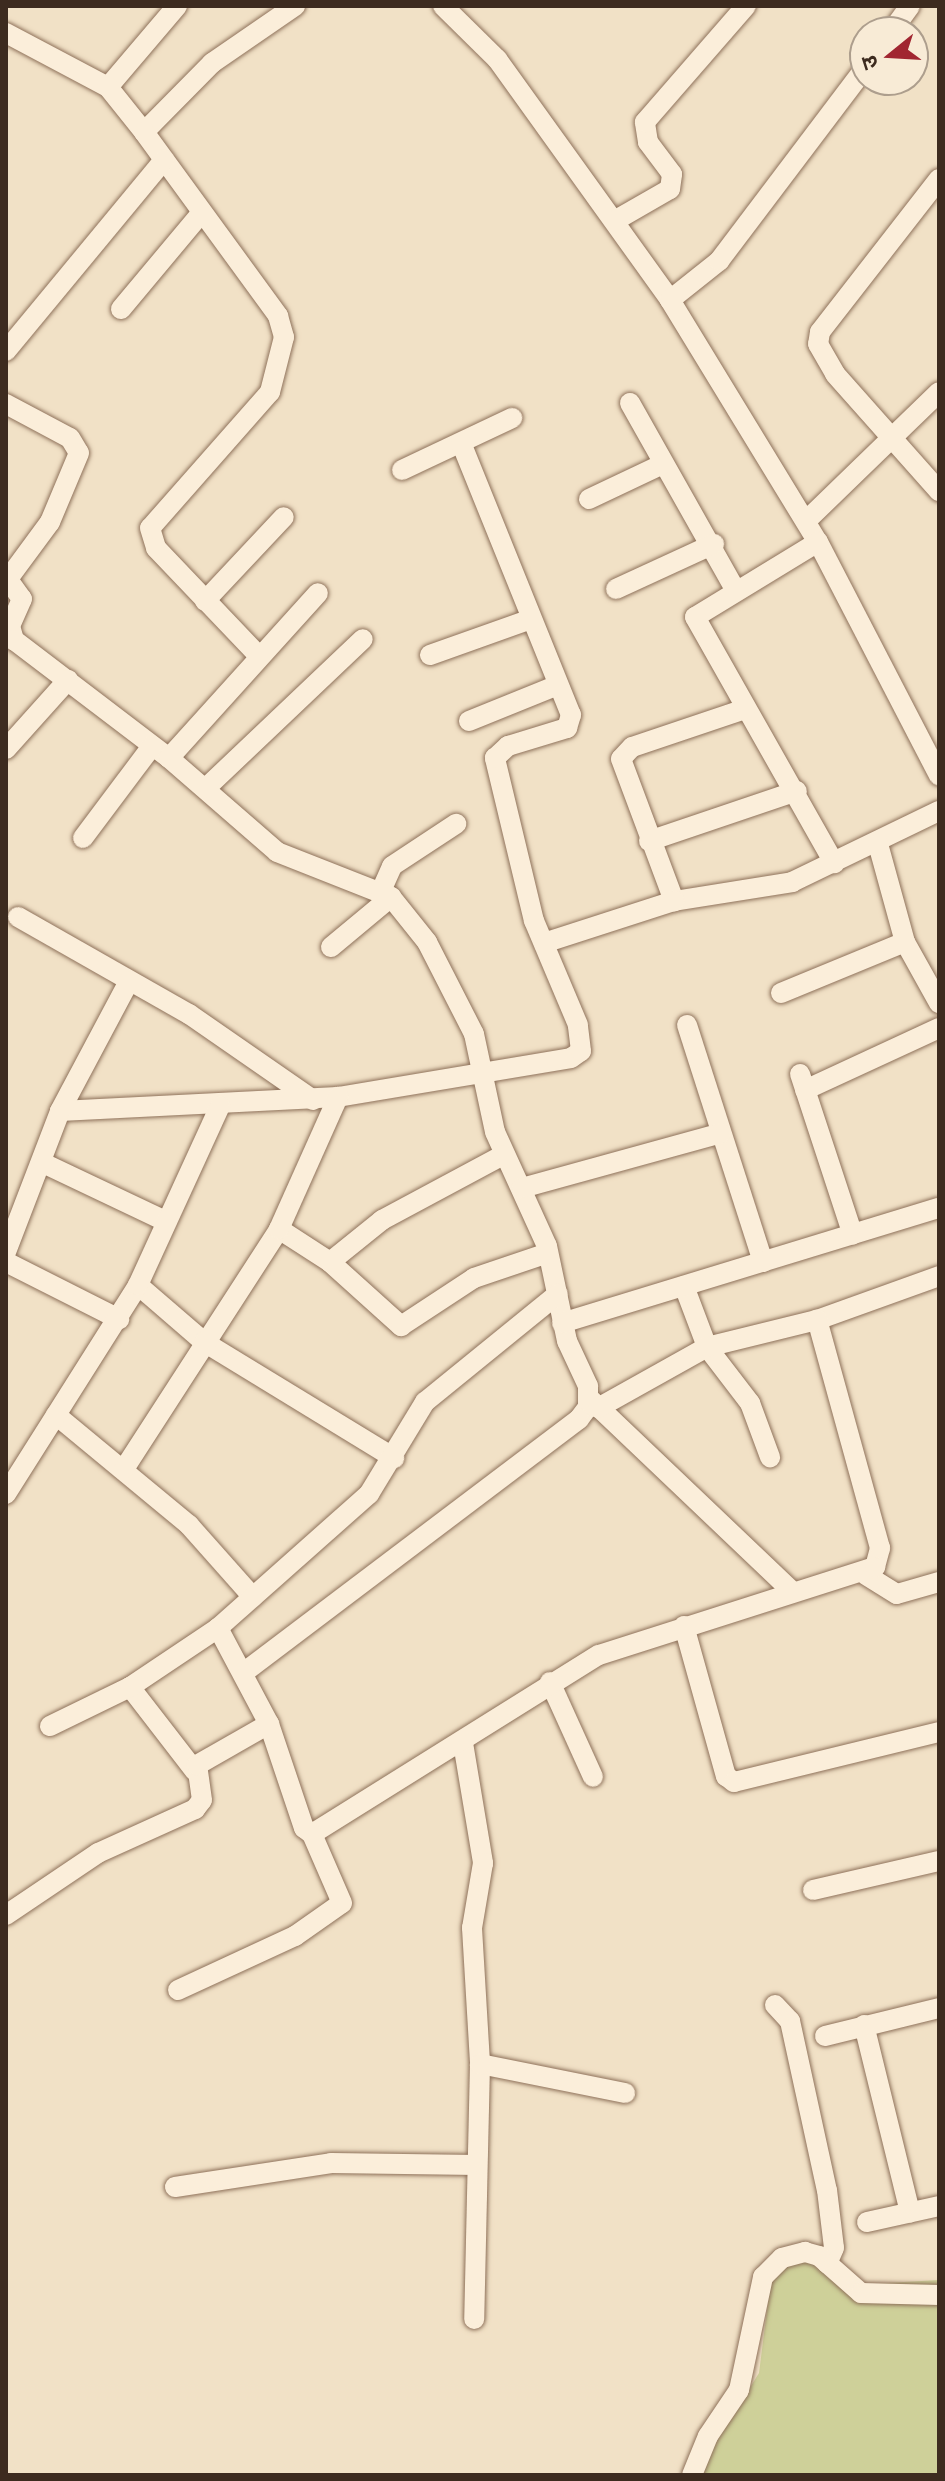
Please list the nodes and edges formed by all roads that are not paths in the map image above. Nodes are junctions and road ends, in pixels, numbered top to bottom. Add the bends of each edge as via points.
1 (177, 6) edge
2 (295, 6) edge
3 (443, 6) edge
4 (746, 6) edge
5 (6, 33) edge
6 (108, 87) junction
7 (849, 89) edge
8 (144, 132) junction
9 (164, 160) junction
10 (939, 179) edge
11 (202, 212) junction
12 (616, 220) junction
13 (670, 300) junction
14 (121, 309) dead end
15 (6, 351) edge
16 (939, 392) edge
17 (630, 403) dead end
18 (6, 404) edge
19 (512, 418) dead end
20 (893, 440) junction
21 (461, 443) junction
22 (661, 465) junction
23 (402, 470) dead end
24 (939, 491) edge
25 (589, 499) dead end
26 (284, 517) dead end
27 (806, 521) junction
28 (818, 542) junction
29 (714, 544) junction
30 (7, 578) edge
31 (616, 589) dead end
32 (735, 589) junction
33 (318, 593) dead end
34 (205, 601) junction
35 (531, 619) junction
36 (8, 636) edge
37 (363, 639) dead end
38 (258, 655) junction
39 (430, 655) dead end
40 (68, 680) junction
41 (558, 685) junction
42 (745, 709) junction
43 (469, 721) dead end
44 (6, 749) edge
45 (161, 752) junction
46 (936, 764) edge
47 (206, 788) junction
48 (797, 791) junction
49 (939, 811) edge
50 (456, 824) dead end
51 (83, 838) dead end
52 (649, 841) junction
53 (878, 844) junction
54 (834, 863) junction
55 (386, 894) junction
56 (674, 901) junction
57 (18, 917) dead end
58 (905, 942) junction
59 (544, 943) junction
60 (331, 947) dead end
61 (129, 981) junction
62 (781, 993) dead end
63 (939, 1003) edge
64 (687, 1025) dead end
65 (939, 1028) edge
66 (483, 1074) junction
67 (338, 1097) junction
68 (313, 1100) junction
69 (220, 1106) junction
70 (60, 1111) junction
71 (721, 1133) junction
72 (503, 1155) junction
73 (43, 1163) junction
74 (522, 1188) junction
75 (939, 1208) edge
76 (165, 1221) junction
77 (279, 1229) junction
78 (853, 1235) junction
79 (6, 1252) edge
80 (548, 1253) junction
81 (6, 1262) edge
82 (330, 1262) junction
83 (763, 1262) junction
84 (939, 1276) edge
85 (138, 1285) junction
86 (684, 1286) junction
87 (558, 1294) junction
88 (119, 1319) junction
89 (817, 1320) junction
90 (562, 1323) junction
91 (204, 1342) junction
92 (707, 1347) junction
93 (594, 1403) junction
94 (56, 1415) junction
95 (770, 1457) dead end
96 (394, 1458) junction
97 (124, 1469) junction
98 (6, 1494) edge
99 (866, 1575) junction
100 (939, 1582) edge
101 (793, 1592) junction
102 (253, 1597) junction
103 (684, 1626) junction
104 (218, 1628) junction
105 (245, 1672) junction
106 (550, 1682) junction
107 (130, 1687) junction
108 (269, 1724) junction
109 (50, 1726) dead end
110 (939, 1732) edge
111 (463, 1743) junction
112 (195, 1771) junction
113 (593, 1777) dead end
114 (312, 1834) junction
115 (938, 1868) edge
116 (813, 1890) dead end
117 (6, 1915) edge
118 (178, 1990) dead end
119 (775, 2005) dead end
120 (939, 2008) edge
121 (864, 2025) junction
122 (825, 2036) dead end
123 (480, 2064) junction
124 (625, 2093) dead end
125 (477, 2165) junction
126 (175, 2187) dead end
127 (939, 2206) edge
128 (910, 2212) junction
129 (867, 2222) dead end
130 (827, 2264) junction
131 (939, 2295) edge
132 (474, 2319) dead end
133 (692, 2475) edge

1 - 6 street
2 - 8 street via 212,63
3 - 12 street via 497,59
4 - 12 street via 645,122 648,142 672,174 670,189
5 - 6 street
6 - 8 street
7 - 13 street via 719,261
8 - 9 street
9 - 11 street
9 - 15 street
10 - 20 street via 820,332 822,356
11 - 14 street
11 - 34 street via 278,316 284,337 270,392 152,522 156,548
12 - 13 street
13 - 27 street
16 - 20 street
17 - 22 street
18 - 30 street via 70,438 79,453 50,522
19 - 21 street
20 - 24 street
20 - 27 street
21 - 23 street
21 - 35 street
22 - 25 street
22 - 29 street
26 - 34 street
27 - 28 street
28 - 32 street
28 - 46 street
29 - 31 street
29 - 32 street
30 - 36 street via 22,604
32 - 42 street via 701,609 696,624
33 - 38 street
34 - 38 street
35 - 39 street
35 - 41 street
36 - 40 street
37 - 47 street
38 - 45 street
40 - 44 street
40 - 45 street
41 - 43 street
41 - 59 street via 571,715 567,728 508,746 495,758
42 - 48 street
42 - 52 street via 624,754 624,779
45 - 47 street
45 - 51 street
47 - 55 street via 277,852 305,868
48 - 52 street
48 - 54 street
49 - 53 street
50 - 55 street via 392,866
52 - 56 street
53 - 54 street
53 - 58 street
54 - 56 street via 741,895
55 - 60 street
55 - 66 street via 427,942 474,1034
56 - 59 street
57 - 61 street
58 - 62 street
58 - 63 street
59 - 66 street via 578,1025 581,1051
61 - 68 street
61 - 70 street
64 - 71 street
65 - 78 street via 803,1082
66 - 67 street
66 - 72 street
67 - 68 street
67 - 77 street
68 - 69 street
69 - 70 street
69 - 76 street
70 - 73 street
71 - 74 street
71 - 83 street
72 - 74 street
72 - 82 street via 382,1220
73 - 76 street
73 - 79 street
74 - 80 street
75 - 78 street
76 - 85 street
77 - 82 street
77 - 91 street
78 - 83 street
80 - 82 street via 474,1278 401,1326
80 - 87 street
81 - 88 street
83 - 86 street
84 - 89 street
85 - 88 street
85 - 91 street
86 - 90 street
86 - 92 street
87 - 90 street
87 - 96 street via 425,1402
88 - 94 street
89 - 92 street
89 - 99 street via 880,1548 878,1563
90 - 93 street
91 - 96 street
91 - 97 street
92 - 93 street
92 - 95 street via 750,1403
93 - 101 street
93 - 105 street via 501,1481 428,1528
94 - 97 street
94 - 98 street
96 - 102 street via 359,1504
97 - 102 street via 189,1525
99 - 100 street via 897,1594
99 - 101 street
101 - 103 street
102 - 104 street
103 - 106 street via 624,1643
103 - 110 street via 729,1781
104 - 105 street
104 - 107 street
105 - 108 street
106 - 111 street
106 - 113 street
107 - 109 street
107 - 112 street
108 - 112 street via 201,1761
108 - 114 street via 304,1828
111 - 114 street
111 - 123 street via 482,1839 471,1969
112 - 117 street via 202,1800 195,1809 98,1853
114 - 118 street via 342,1898 337,1909 269,1950
115 - 116 street
119 - 130 street via 790,2021 827,2190 834,2248
120 - 121 street
121 - 122 street
121 - 128 street
123 - 124 street
123 - 125 street
125 - 126 street via 331,2163
125 - 132 street
127 - 128 street
128 - 129 street
130 - 131 street via 861,2293
130 - 133 street via 805,2252 782,2258 763,2277 739,2390 708,2436

